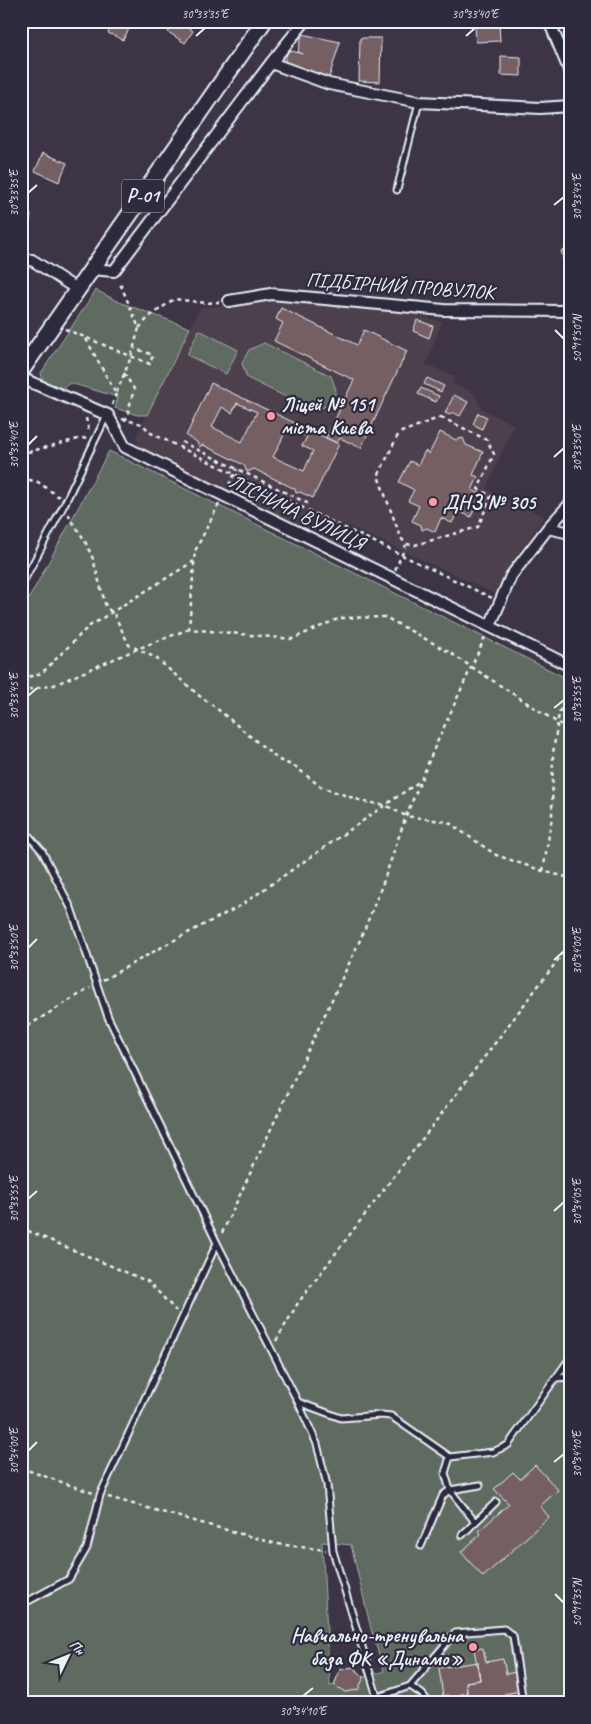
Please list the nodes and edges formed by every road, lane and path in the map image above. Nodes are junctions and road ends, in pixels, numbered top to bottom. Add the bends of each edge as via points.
1 (264, 21) edge
2 (305, 21) edge
3 (549, 21) edge
4 (271, 63) junction
5 (570, 72) edge
6 (419, 102) junction
7 (570, 106) edge
8 (397, 190) dead end
9 (21, 261) edge
10 (92, 269) junction
11 (114, 271) junction
12 (78, 290) junction
13 (229, 301) joint
14 (570, 311) edge
15 (54, 325) junction
16 (139, 328) junction
17 (86, 339) junction
18 (134, 348) junction
19 (131, 357) junction
20 (21, 371) edge
21 (124, 373) junction
22 (21, 378) edge
23 (108, 415) junction
24 (86, 416) dead end
25 (126, 420) dead end
26 (142, 424) dead end
27 (182, 442) dead end
28 (198, 450) junction
29 (196, 455) junction
30 (21, 456) edge
31 (237, 469) junction
32 (234, 474) junction
33 (21, 478) edge
34 (224, 496) junction
35 (295, 497) junction
36 (292, 502) junction
37 (65, 503) junction
38 (570, 504) edge
39 (311, 505) dead end
40 (548, 528) junction
41 (570, 533) edge
42 (406, 544) junction
43 (402, 555) junction
44 (194, 561) junction
45 (392, 578) junction
46 (21, 586) edge
47 (500, 602) junction
48 (112, 612) junction
49 (490, 626) junction
50 (189, 629) junction
51 (137, 648) junction
52 (570, 666) edge
53 (471, 667) junction
54 (21, 679) edge
55 (570, 689) edge
56 (21, 691) edge
57 (558, 724) junction
58 (570, 727) edge
59 (421, 780) junction
60 (384, 805) junction
61 (406, 816) junction
62 (21, 827) edge
63 (542, 871) junction
64 (570, 878) edge
65 (570, 944) edge
66 (97, 983) junction
67 (21, 1030) edge
68 (21, 1233) edge
69 (217, 1243) junction
70 (183, 1318) junction
71 (271, 1350) junction
72 (570, 1358) edge
73 (570, 1377) edge
74 (556, 1378) junction
75 (298, 1402) junction
76 (450, 1457) junction
77 (21, 1468) edge
78 (480, 1485) dead end
79 (450, 1490) junction
80 (100, 1495) junction
81 (496, 1502) dead end
82 (475, 1522) junction
83 (462, 1535) dead end
84 (421, 1546) dead end
85 (333, 1551) junction
86 (21, 1605) edge
87 (410, 1686) junction
88 (378, 1700) edge
89 (429, 1703) edge
90 (523, 1703) edge

1 - 10 main road, Р-01
2 - 4 street
3 - 5 street
4 - 6 street via 329,84
4 - 11 street
6 - 7 street via 540,108
6 - 8 lane
9 - 12 street via 32,260
10 - 11 street
10 - 12 main road, Р-01
11 - 16 path
12 - 15 main road, Р-01
13 - 14 street, ПІДБІРНИЙ ПРОВУЛОК via 271,294 444,310
13 - 16 path via 207,304 174,298
15 - 17 path
15 - 20 main road, Р-01
16 - 18 path
17 - 19 path
17 - 21 path via 116,394
18 - 19 path
18 - 19 path via 152,356 150,364
19 - 21 path
21 - 25 path via 134,389
22 - 23 street
23 - 34 street, ЛІСНИЧА ВУЛИЦЯ via 125,446
23 - 37 lane
24 - 30 path via 89,439 82,438
26 - 29 path via 151,433
27 - 28 path
28 - 29 path
28 - 31 path
29 - 32 path
31 - 32 path
31 - 35 path
32 - 34 path
32 - 36 path
33 - 37 path via 38,482
34 - 44 path via 195,551
34 - 45 street, ЛІСНИЧА ВУЛИЦЯ
35 - 36 path
35 - 39 path
36 - 43 path
37 - 46 lane
37 - 48 path via 70,519 93,559 106,607
38 - 40 street
40 - 41 street
40 - 47 street via 511,576
42 - 42 path via 416,545 478,527 491,496 478,489 494,454 487,440 441,417 398,433 378,476
42 - 43 path
43 - 45 path
43 - 47 path
44 - 48 path
44 - 50 path
45 - 49 street, ЛІСНИЧА ВУЛИЦЯ
47 - 49 street
48 - 51 path via 129,645
48 - 54 path via 88,627 42,673
49 - 52 street, ЛІСНИЧА ВУЛИЦЯ
49 - 53 path
50 - 51 path
50 - 53 path via 292,639 340,618 385,616
51 - 56 path via 54,684
51 - 60 path via 156,658 279,760 296,767 321,787
53 - 57 path
53 - 59 path
55 - 57 path via 559,713
57 - 58 path
57 - 63 path via 553,753 552,817
59 - 60 path
59 - 61 path
60 - 61 path
60 - 66 path via 240,906
61 - 63 path via 448,822 496,854
61 - 69 path via 361,938
62 - 66 lane via 42,852 71,908
63 - 64 path
65 - 71 path via 298,1303
66 - 67 path
66 - 69 lane via 108,1016
68 - 70 path via 26,1230 148,1282
69 - 70 lane
69 - 71 lane
70 - 80 lane
71 - 75 lane
72 - 74 lane
73 - 74 lane
74 - 76 lane via 508,1445 493,1452
75 - 76 lane via 341,1418 391,1416
75 - 85 lane via 317,1444 327,1485
76 - 79 lane via 445,1473
77 - 80 path
78 - 79 lane
79 - 82 lane
79 - 84 lane via 443,1496
80 - 85 path via 277,1544
80 - 86 lane via 88,1548 69,1579
81 - 82 lane
82 - 83 lane
85 - 88 lane
87 - 88 lane
87 - 89 lane
87 - 90 lane via 455,1633 504,1629 513,1636

